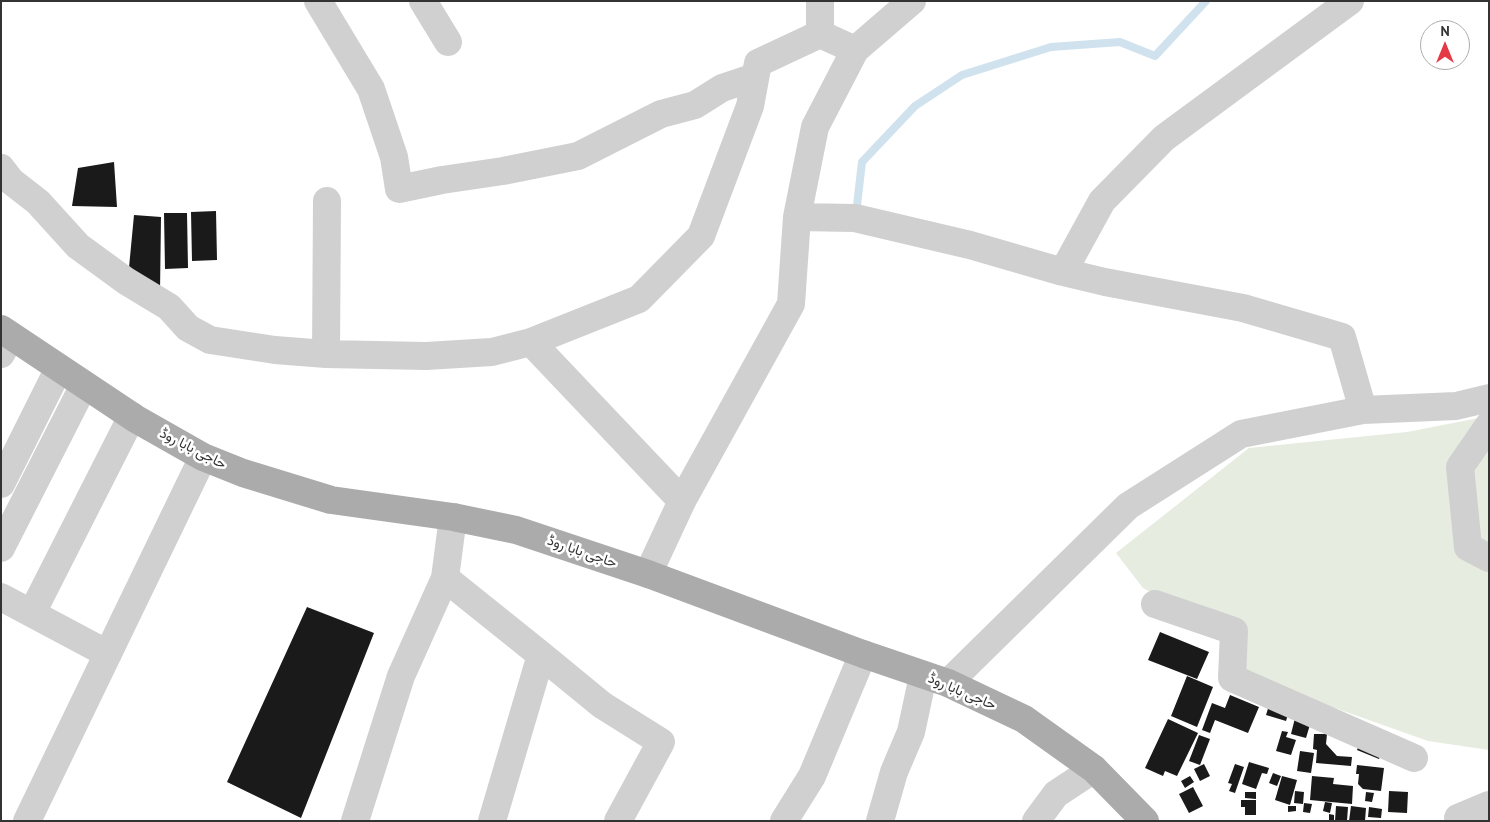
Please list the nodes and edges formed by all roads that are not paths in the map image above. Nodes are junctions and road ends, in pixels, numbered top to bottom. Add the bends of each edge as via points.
1 (318, 1) edge
2 (423, 1) edge
3 (820, 1) edge
4 (912, 1) edge
5 (1350, 1) edge
6 (820, 34) junction
7 (448, 42) dead end
8 (855, 50) junction
9 (755, 76) junction
10 (1, 168) edge
11 (328, 201) dead end
12 (797, 217) junction
13 (1063, 272) junction
14 (4, 340) edge
15 (531, 342) junction
16 (326, 354) junction
17 (59, 368) junction
18 (84, 385) junction
19 (1489, 398) edge
20 (1363, 410) junction
21 (132, 416) junction
22 (1489, 425) edge
23 (202, 457) junction
24 (1, 484) edge
25 (682, 501) junction
26 (453, 517) junction
27 (1, 548) edge
28 (1489, 558) edge
29 (648, 574) junction
30 (445, 578) junction
31 (1, 597) edge
32 (1155, 604) dead end
33 (32, 613) junction
34 (108, 654) junction
35 (863, 654) junction
36 (541, 655) junction
37 (936, 680) junction
38 (1414, 758) dead end
39 (1094, 770) junction
40 (1489, 805) edge
41 (1458, 818) dead end
42 (27, 821) edge
43 (355, 821) edge
44 (492, 821) edge
45 (618, 821) edge
46 (784, 821) edge
47 (880, 821) edge
48 (1036, 821) edge
49 (1145, 821) edge

1 - 9 street via 371,89 394,157 399,189 578,156 661,114 695,105 722,88
2 - 7 street
3 - 6 street
4 - 8 street
5 - 13 street via 1164,138 1102,201
6 - 8 street
6 - 9 street via 758,63
8 - 12 street via 815,127
9 - 15 street via 750,106 701,236 639,299
10 - 16 street via 78,246 169,307 188,328 210,340
11 - 16 street
12 - 13 street via 855,218 970,245
12 - 25 street via 791,304
13 - 20 street via 1243,308 1342,337
14 - 17 main road, حاجی بابا روڈ
15 - 16 street via 492,352 426,356
15 - 25 street
17 - 18 main road, حاجی بابا روڈ
17 - 24 street
18 - 21 main road, حاجی بابا روڈ
18 - 27 street
19 - 20 street via 1456,406
20 - 37 street via 1241,434 1128,506
21 - 23 main road, حاجی بابا روڈ
21 - 33 street
22 - 28 street via 1460,467 1468,547
23 - 26 main road, حاجی بابا روڈ via 332,500
23 - 34 street
25 - 29 street
26 - 29 main road, حاجی بابا روڈ via 516,530
26 - 30 street
29 - 35 main road, حاجی بابا روڈ
30 - 36 street
30 - 43 street via 401,676
31 - 33 street
32 - 38 street via 1234,631 1232,678
33 - 34 street
34 - 42 street
35 - 37 main road, حاجی بابا روڈ
35 - 46 street via 812,776
36 - 44 street
36 - 45 street via 602,705 661,742
37 - 39 main road, حاجی بابا روڈ via 1024,719
37 - 47 street via 894,772
39 - 48 street via 1056,794
39 - 49 main road, حاجی بابا روڈ
40 - 41 street

